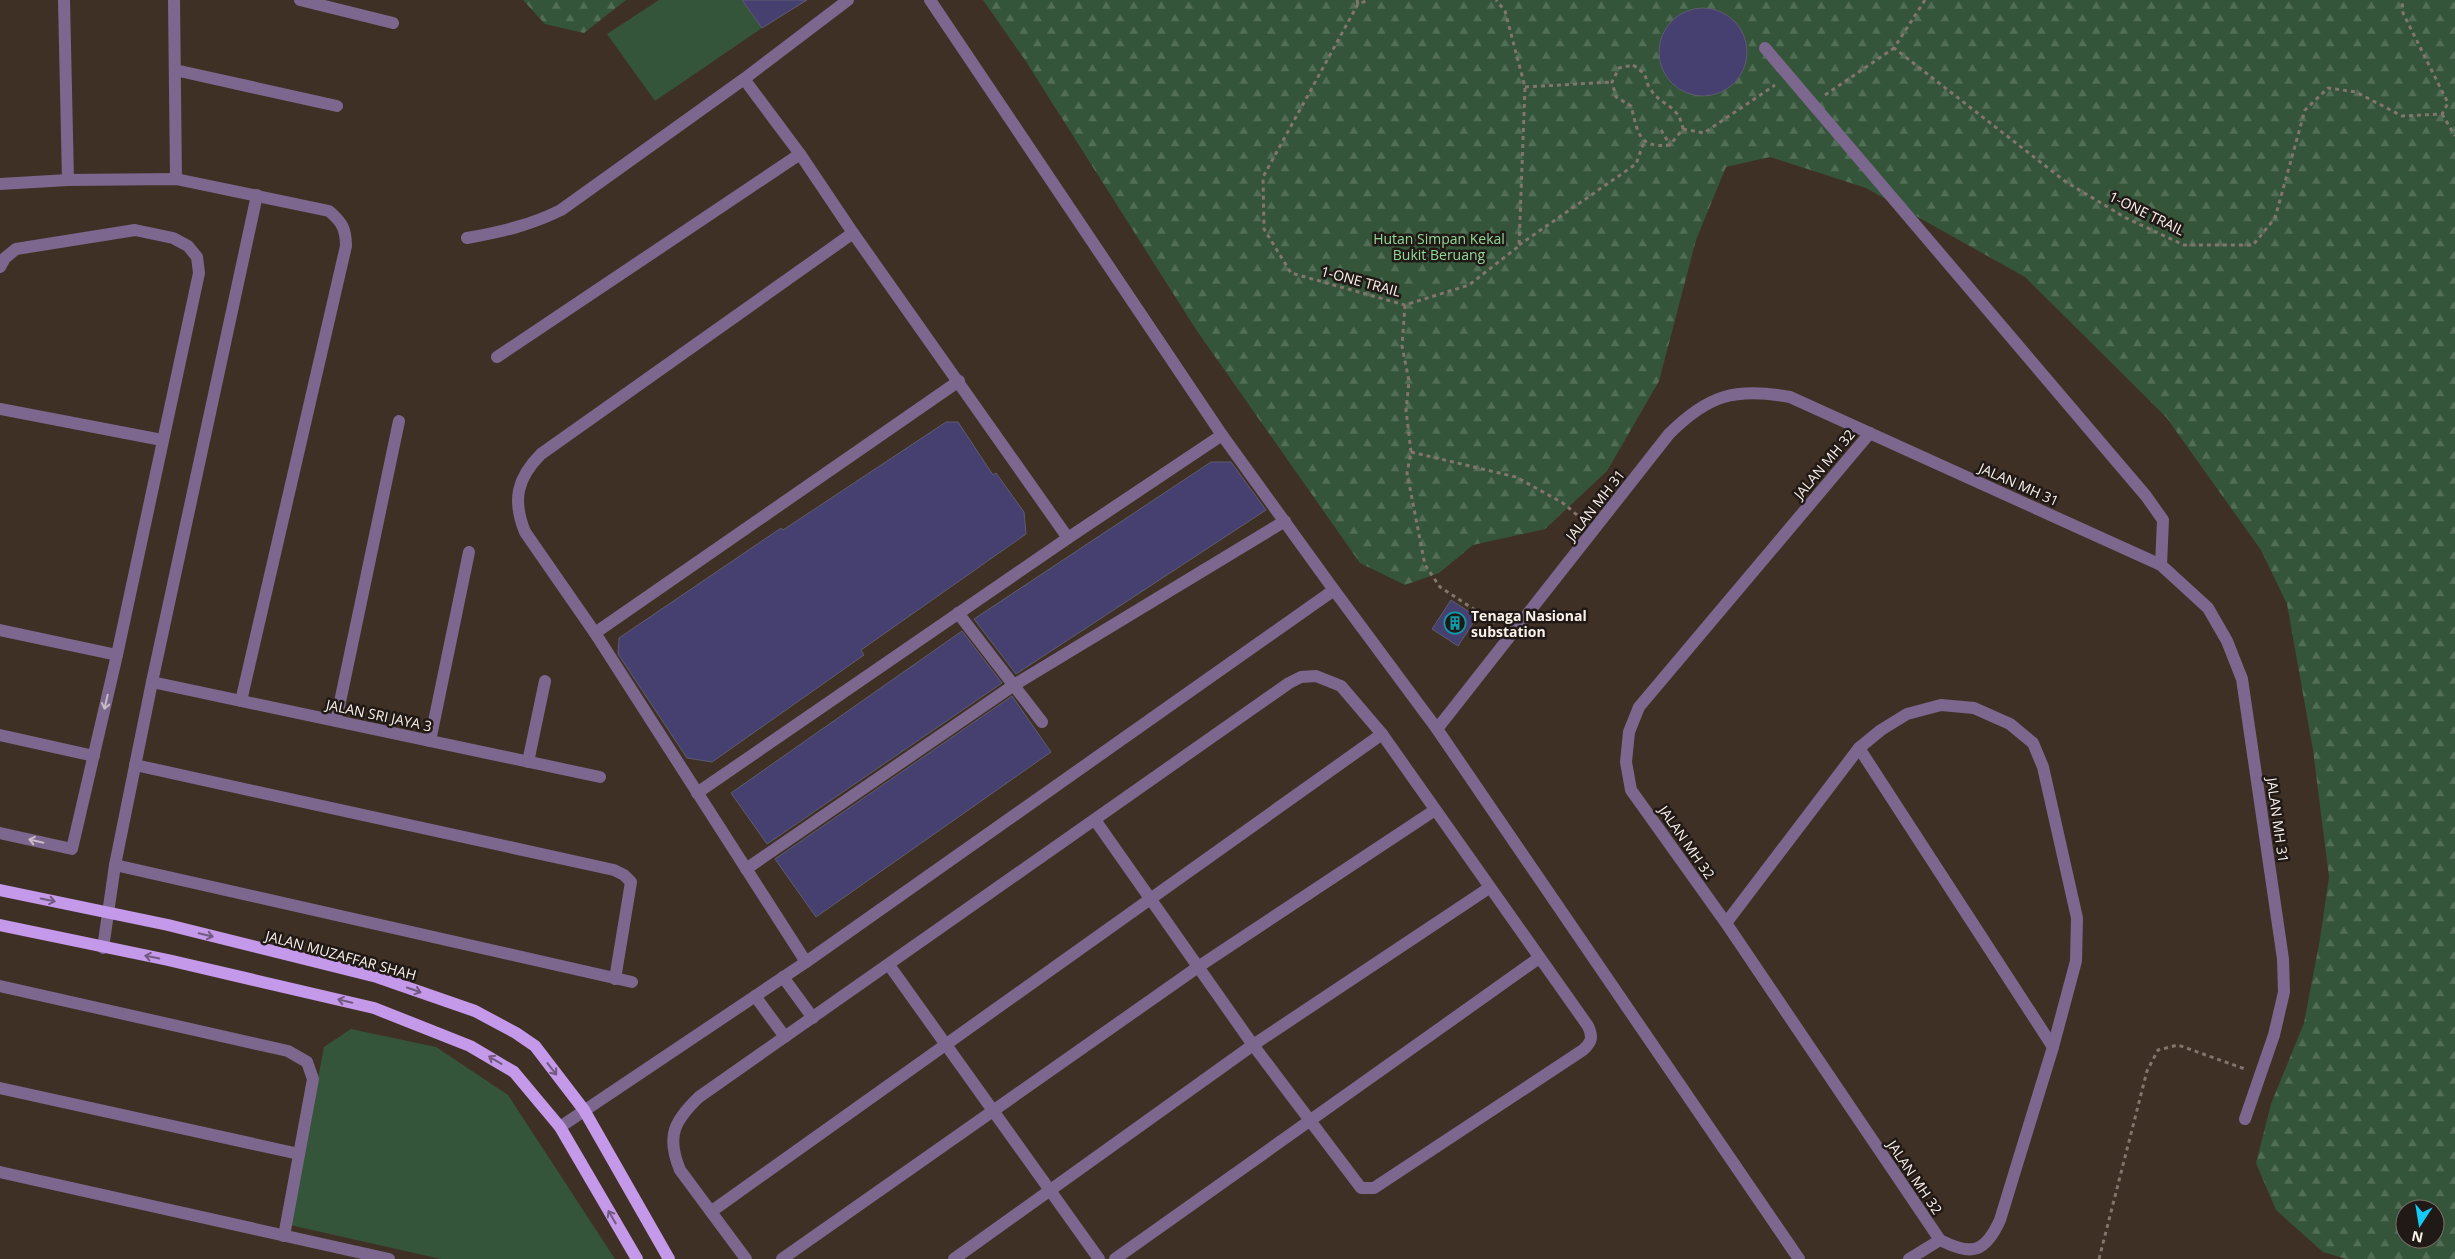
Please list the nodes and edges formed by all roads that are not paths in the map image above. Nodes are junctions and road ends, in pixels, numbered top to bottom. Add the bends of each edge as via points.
1 (64, 0) edge
2 (174, 0) edge
3 (300, 0) edge
4 (848, 0) edge
5 (930, 0) edge
6 (393, 23) dead end
7 (1765, 48) dead end
8 (176, 70) junction
9 (744, 79) junction
10 (337, 106) dead end
11 (800, 154) junction
12 (176, 179) junction
13 (68, 180) junction
14 (0, 184) edge
15 (257, 195) junction
16 (853, 233) junction
17 (467, 238) dead end
18 (0, 268) edge
19 (498, 357) dead end
20 (959, 382) junction
21 (0, 409) edge
22 (400, 420) dead end
23 (1870, 433) junction
24 (1222, 435) junction
25 (162, 440) junction
26 (1286, 521) junction
27 (1068, 538) junction
28 (469, 552) dead end
29 (2161, 565) junction
30 (1334, 590) junction
31 (958, 613) junction
32 (0, 630) edge
33 (595, 633) junction
34 (117, 655) junction
35 (152, 682) junction
36 (545, 682) dead end
37 (1014, 685) junction
38 (241, 701) junction
39 (336, 721) junction
40 (1042, 722) dead end
41 (1437, 729) junction
42 (1382, 734) junction
43 (0, 735) edge
44 (430, 741) junction
45 (1859, 748) junction
46 (94, 756) junction
47 (528, 762) junction
48 (136, 765) junction
49 (600, 777) dead end
50 (697, 792) junction
51 (1435, 810) junction
52 (1095, 820) junction
53 (0, 833) edge
54 (114, 865) junction
55 (746, 868) junction
56 (1489, 888) junction
57 (0, 890) edge
58 (1150, 899) junction
59 (108, 913) junction
60 (1726, 923) junction
61 (0, 925) edge
62 (103, 948) junction
63 (1539, 958) junction
64 (806, 962) junction
65 (889, 965) junction
66 (1198, 967) junction
67 (783, 977) junction
68 (615, 979) junction
69 (632, 982) dead end
70 (0, 986) edge
71 (755, 996) junction
72 (813, 1018) junction
73 (785, 1037) junction
74 (1253, 1044) junction
75 (947, 1046) junction
76 (2053, 1047) junction
77 (0, 1088) edge
78 (584, 1110) junction
79 (994, 1110) junction
80 (2245, 1119) dead end
81 (1310, 1122) junction
82 (560, 1127) junction
83 (299, 1154) junction
84 (0, 1172) edge
85 (1050, 1190) junction
86 (712, 1211) junction
87 (284, 1236) junction
88 (1940, 1240) junction
89 (389, 1259) edge
90 (637, 1259) edge
91 (669, 1259) edge
92 (746, 1259) edge
93 (782, 1259) edge
94 (954, 1259) edge
95 (1099, 1259) edge
96 (1115, 1259) edge
97 (1799, 1259) edge
98 (1909, 1259) edge

1 - 13 street
2 - 8 street
3 - 6 street
4 - 9 street
5 - 24 street
7 - 29 street via 2146,496 2163,520
8 - 10 street
8 - 12 street
9 - 11 street
9 - 17 street via 562,210 536,222
11 - 16 street
11 - 19 street
12 - 13 street
12 - 15 street
13 - 14 street
15 - 35 street
15 - 38 street via 329,211 346,230 346,246
16 - 20 street
16 - 33 street via 541,454 528,467 520,482 518,516 525,532
18 - 25 street via 16,249 135,230 173,238 188,246 197,257 199,273
20 - 27 street
20 - 33 street
21 - 25 street
22 - 39 street
23 - 29 street, JALAN MH 31
23 - 41 street, JALAN MH 31 via 1790,397 1763,392 1711,400 1690,414 1669,434
23 - 60 street, JALAN MH 32 via 1639,707 1629,732 1626,762 1632,790
24 - 26 street
24 - 27 street
25 - 34 street
26 - 30 street
26 - 37 street
27 - 31 street
28 - 44 street
29 - 80 street, JALAN MH 31 via 2208,608 2228,641 2242,679 2284,992 2274,1035
30 - 41 street
30 - 64 street
31 - 37 street
31 - 50 street
32 - 34 street
33 - 50 street
34 -> 46 street
35 - 38 street, JALAN SRI JAYA 3
35 - 48 street
36 - 47 street
37 - 40 street
37 - 55 street
38 - 39 street, JALAN SRI JAYA 3
39 - 44 street, JALAN SRI JAYA 3
41 - 97 street
42 - 51 street
42 - 52 street via 1341,686 1316,676 1301,678
42 - 58 street
43 - 46 street
44 - 47 street, JALAN SRI JAYA 3
45 - 60 street
45 - 76 street
45 - 76 street via 1907,714 1941,705 1974,708 2010,724 2033,743 2043,767 2077,918 2076,961
46 -> 53 street via 72,850
47 - 49 street, JALAN SRI JAYA 3
48 - 54 street
48 - 68 street via 614,870 631,882
50 - 55 street
51 - 56 street
51 - 66 street
52 - 58 street
52 - 65 street
54 - 59 street
54 - 68 street
55 - 64 street
56 - 63 street
56 - 74 street
57 -> 59 main road, JALAN MUZAFFAR SHAH
58 - 66 street
58 - 75 street
59 - 62 street
59 -> 78 main road, JALAN MUZAFFAR SHAH via 377,977 475,1012 534,1046
60 - 88 street, JALAN MH 32
61 - 62 main road
82 -> 62 main road via 514,1072 462,1042 374,1008
63 - 81 street
63 - 81 street via 1588,1026 1591,1043 1583,1050 1374,1188 1361,1188
64 - 67 street
65 - 72 street
65 - 75 street
66 - 74 street
66 - 79 street
67 - 71 street
67 - 72 street
68 - 69 street
70 - 83 street via 288,1051 301,1058 307,1062 313,1079
71 - 73 street
71 - 78 street
72 - 73 street
73 - 86 street via 699,1097 675,1124 673,1154 680,1170
74 - 81 street
74 - 85 street
75 - 79 street
75 - 86 street
76 - 88 street via 1993,1234 1984,1246 1972,1250
77 - 83 street
78 - 82 street
78 - 91 main road, JALAN MUZAFFAR SHAH
79 - 85 street
79 - 93 street
81 - 96 street
90 -> 82 main road
83 - 87 street
84 - 87 street
85 - 94 street
85 - 95 street
86 - 92 street
87 - 89 street
88 - 98 street

